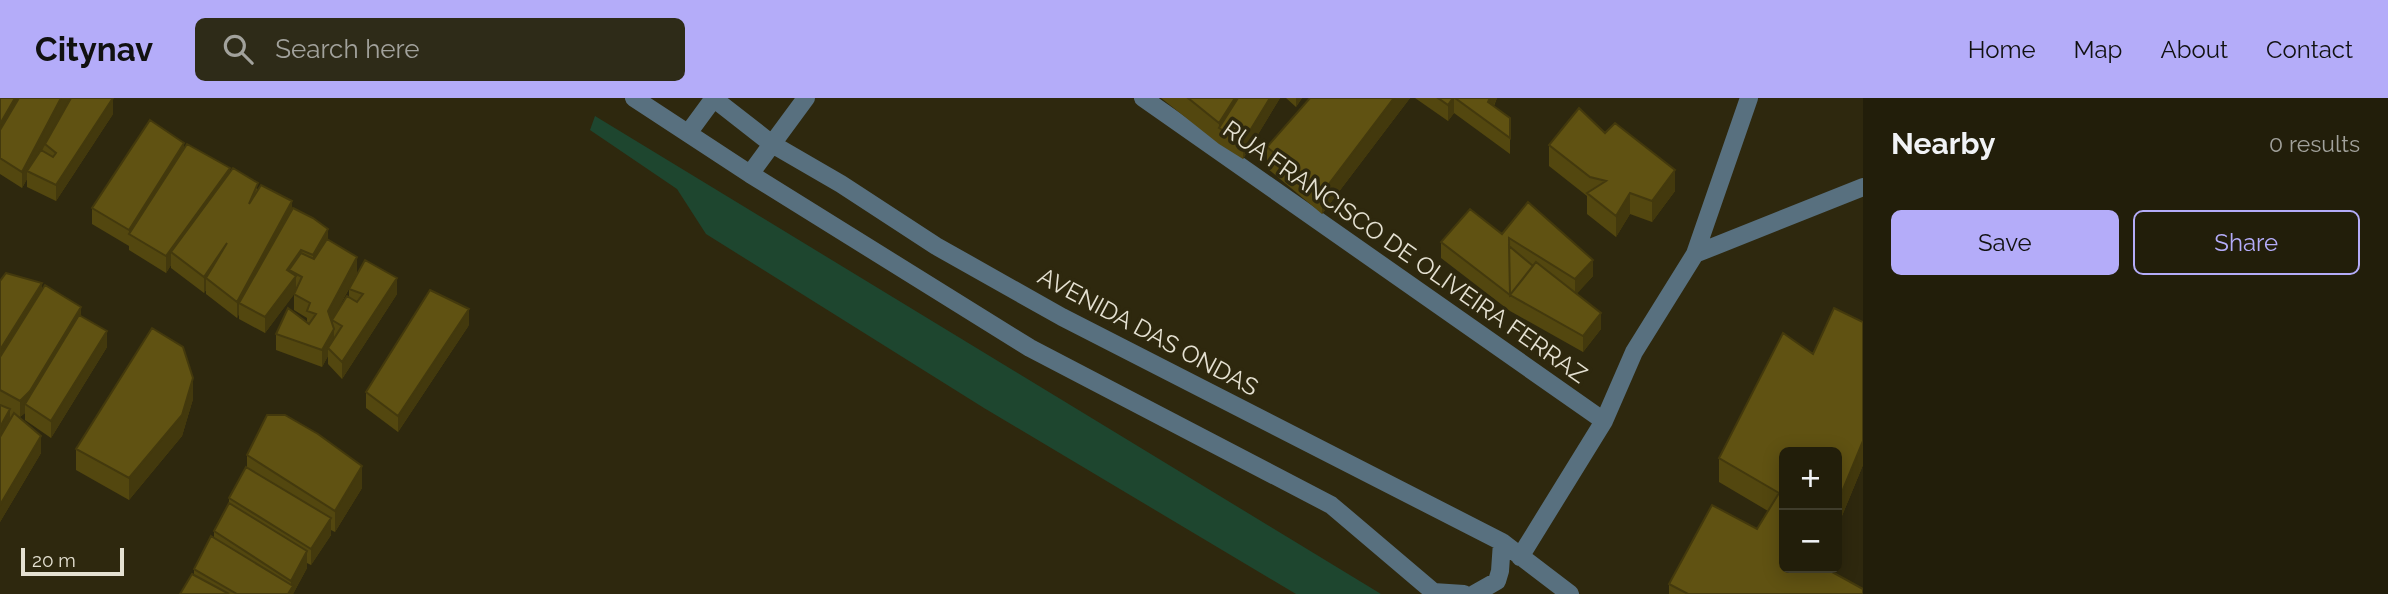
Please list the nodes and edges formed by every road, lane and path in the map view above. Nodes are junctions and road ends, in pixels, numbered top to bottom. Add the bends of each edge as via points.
1 (634, 98) edge
2 (714, 98) edge
3 (806, 98) edge
4 (1143, 98) edge
5 (1749, 98) edge
6 (689, 132) junction
7 (772, 144) junction
8 (750, 174) junction
9 (1863, 187) edge
10 (1695, 254) junction
11 (1604, 421) junction
12 (1502, 542) junction
13 (1520, 557) junction
14 (1435, 593) edge
15 (1464, 594) edge
16 (1474, 594) edge
17 (1570, 594) edge

1 - 6 street
2 - 6 street
2 - 7 street, AVENIDA DAS ONDAS
3 - 7 street
4 - 11 street, RUA FRANCISCO DE OLIVEIRA FERRAZ
5 - 10 street
6 - 8 street
7 - 8 street
7 - 12 street, AVENIDA DAS ONDAS via 936,246 1062,317
8 - 14 street via 1030,348 1331,505
9 - 10 street
10 - 11 street via 1634,352
11 - 13 street
12 - 13 street, AVENIDA DAS ONDAS
12 - 16 street via 1497,582
13 - 17 street, AVENIDA DAS ONDAS
14 - 15 street

